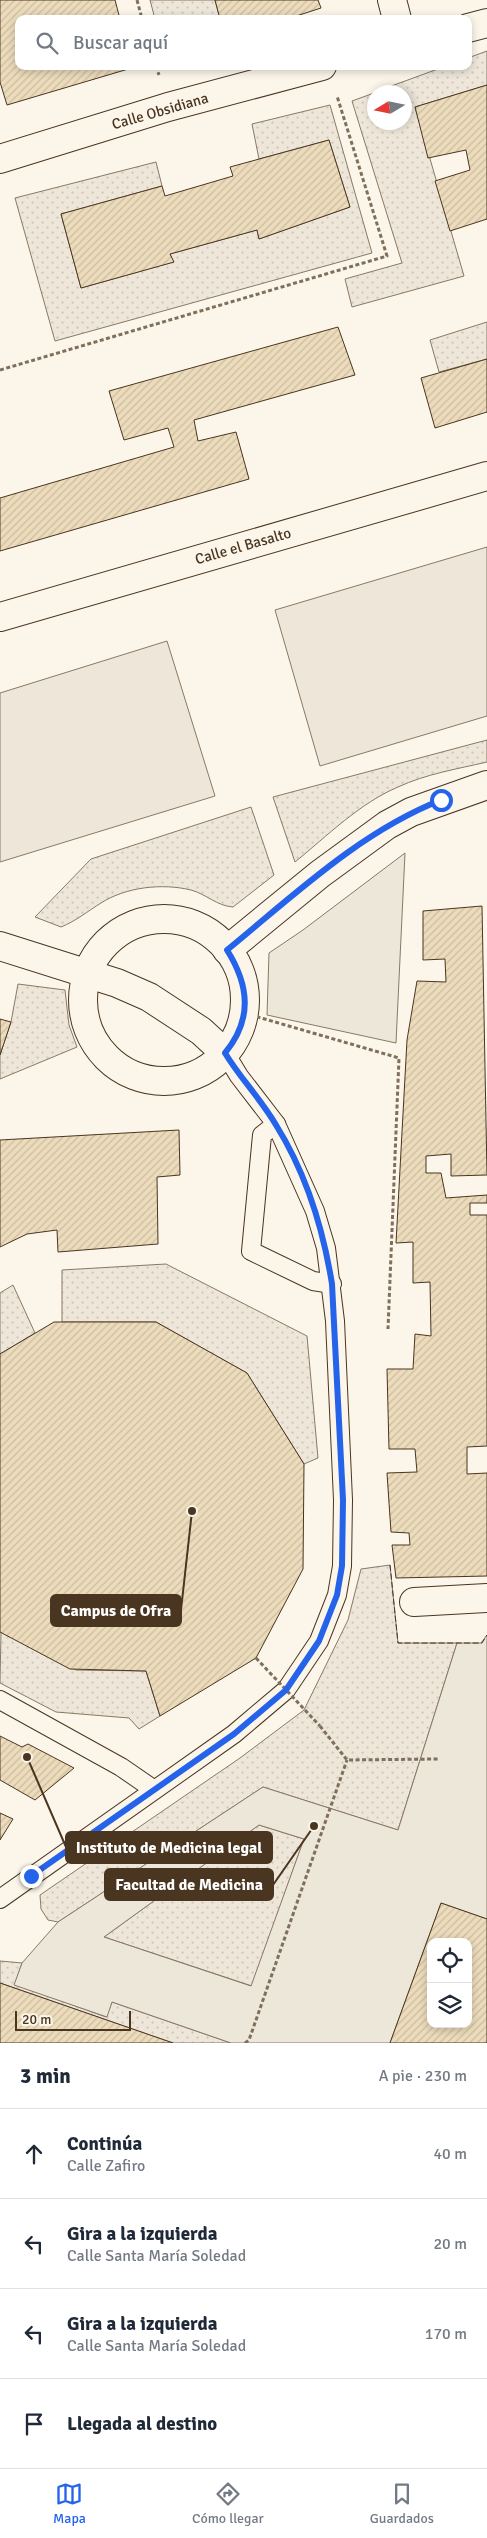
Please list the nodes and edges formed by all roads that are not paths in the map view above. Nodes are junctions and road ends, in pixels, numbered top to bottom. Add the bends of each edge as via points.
1 (392, 0) edge
2 (396, 15) edge
3 (487, 23) edge
4 (472, 27) edge
5 (307, 70) edge
6 (0, 159) edge
7 (487, 476) edge
8 (0, 617) edge
9 (487, 785) edge
10 (0, 946) edge
11 (227, 950) junction
12 (87, 975) junction
13 (225, 1053) junction
14 (276, 1124) junction
15 (332, 1284) junction
16 (487, 1598) edge
17 (414, 1602) dead end
18 (0, 1700) edge
19 (153, 1789) junction
20 (0, 1898) edge

1 - 2 street
3 - 4 street
5 - 6 street, Calle Obsidiana via 168,107
7 - 8 street, Calle el Basalto
9 - 11 street via 410,812 387,825 320,874
10 - 12 street
11 - 12 street via 214,936 198,927 171,919 141,922 114,936 96,955
11 - 13 street via 243,982 244,1013 235,1040
12 - 13 street via 149,997 201,1031
12 - 13 street via 83,999 85,1022 95,1044 111,1062 129,1074 148,1080 173,1081 198,1074
13 - 14 lane
14 - 15 lane via 316,1210
14 - 15 lane via 262,1135 251,1251 313,1281
15 - 19 lane via 343,1500 342,1566 337,1595 319,1641 286,1690 234,1734
16 - 17 street
18 - 19 lane via 121,1767
19 - 20 lane

